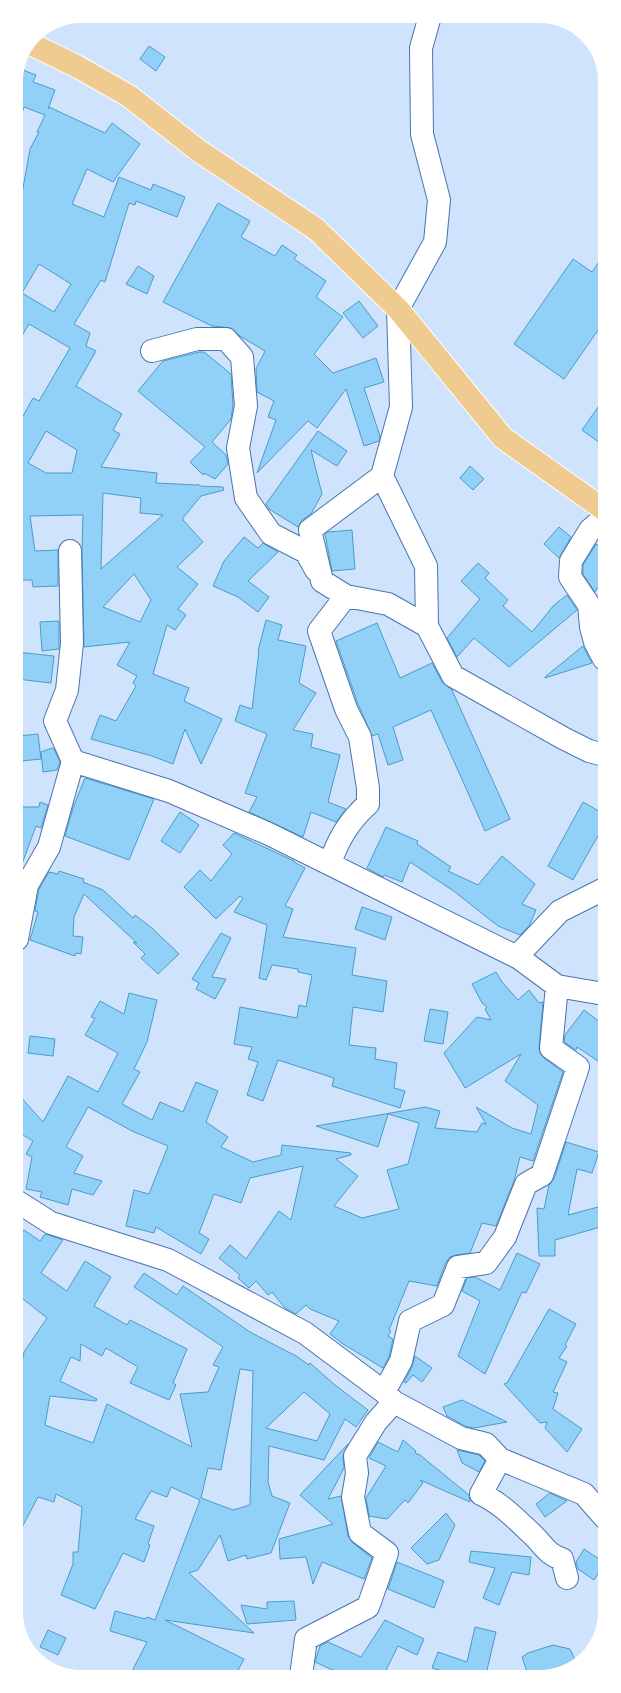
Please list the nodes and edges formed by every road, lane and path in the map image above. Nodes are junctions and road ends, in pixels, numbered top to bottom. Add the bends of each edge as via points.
1 (428, 23) edge
2 (35, 46) edge
3 (398, 310) junction
4 (152, 351) dead end
5 (382, 476) junction
6 (598, 505) edge
7 (598, 523) edge
8 (70, 551) dead end
9 (322, 581) junction
10 (346, 596) junction
11 (427, 626) junction
12 (598, 647) edge
13 (598, 753) edge
14 (73, 761) junction
15 (330, 864) junction
16 (598, 892) edge
17 (23, 907) edge
18 (520, 958) junction
19 (557, 986) junction
20 (598, 993) edge
21 (23, 1205) edge
22 (389, 1397) junction
23 (500, 1459) junction
24 (598, 1510) edge
25 (567, 1578) dead end
26 (302, 1670) edge

1 - 3 street via 421,48 422,134 439,200 435,242
2 - 3 main road via 128,96 200,152 316,229
3 - 5 street via 401,407
3 - 6 main road via 503,438
4 - 9 street via 197,340 226,339 242,357 246,406 238,448 246,498 271,534 306,552
5 - 9 street via 310,530
5 - 11 street via 426,566
7 - 12 street via 590,530 571,561 570,577 590,605 591,626
8 - 14 street via 72,643 68,690 55,721
9 - 10 street
10 - 11 street via 388,604
10 - 15 street via 319,631 346,709 360,737 368,804 357,814 336,847
11 - 13 street via 452,676 563,738
14 - 15 street via 168,791 269,834
14 - 17 street via 49,847 27,886
15 - 18 street
16 - 18 street via 560,911 522,951
18 - 19 street
19 - 20 street
19 - 22 street via 551,1048 578,1067 542,1174 526,1184 505,1237 486,1263 458,1267 443,1305 410,1321
21 - 22 street via 51,1222 168,1260 305,1333
22 - 23 street via 461,1438 486,1444
22 - 26 street via 355,1456 357,1473 353,1497 360,1533 387,1553 368,1607 306,1639
23 - 24 street via 584,1494
23 - 25 street via 481,1494 494,1500 552,1556 562,1559

